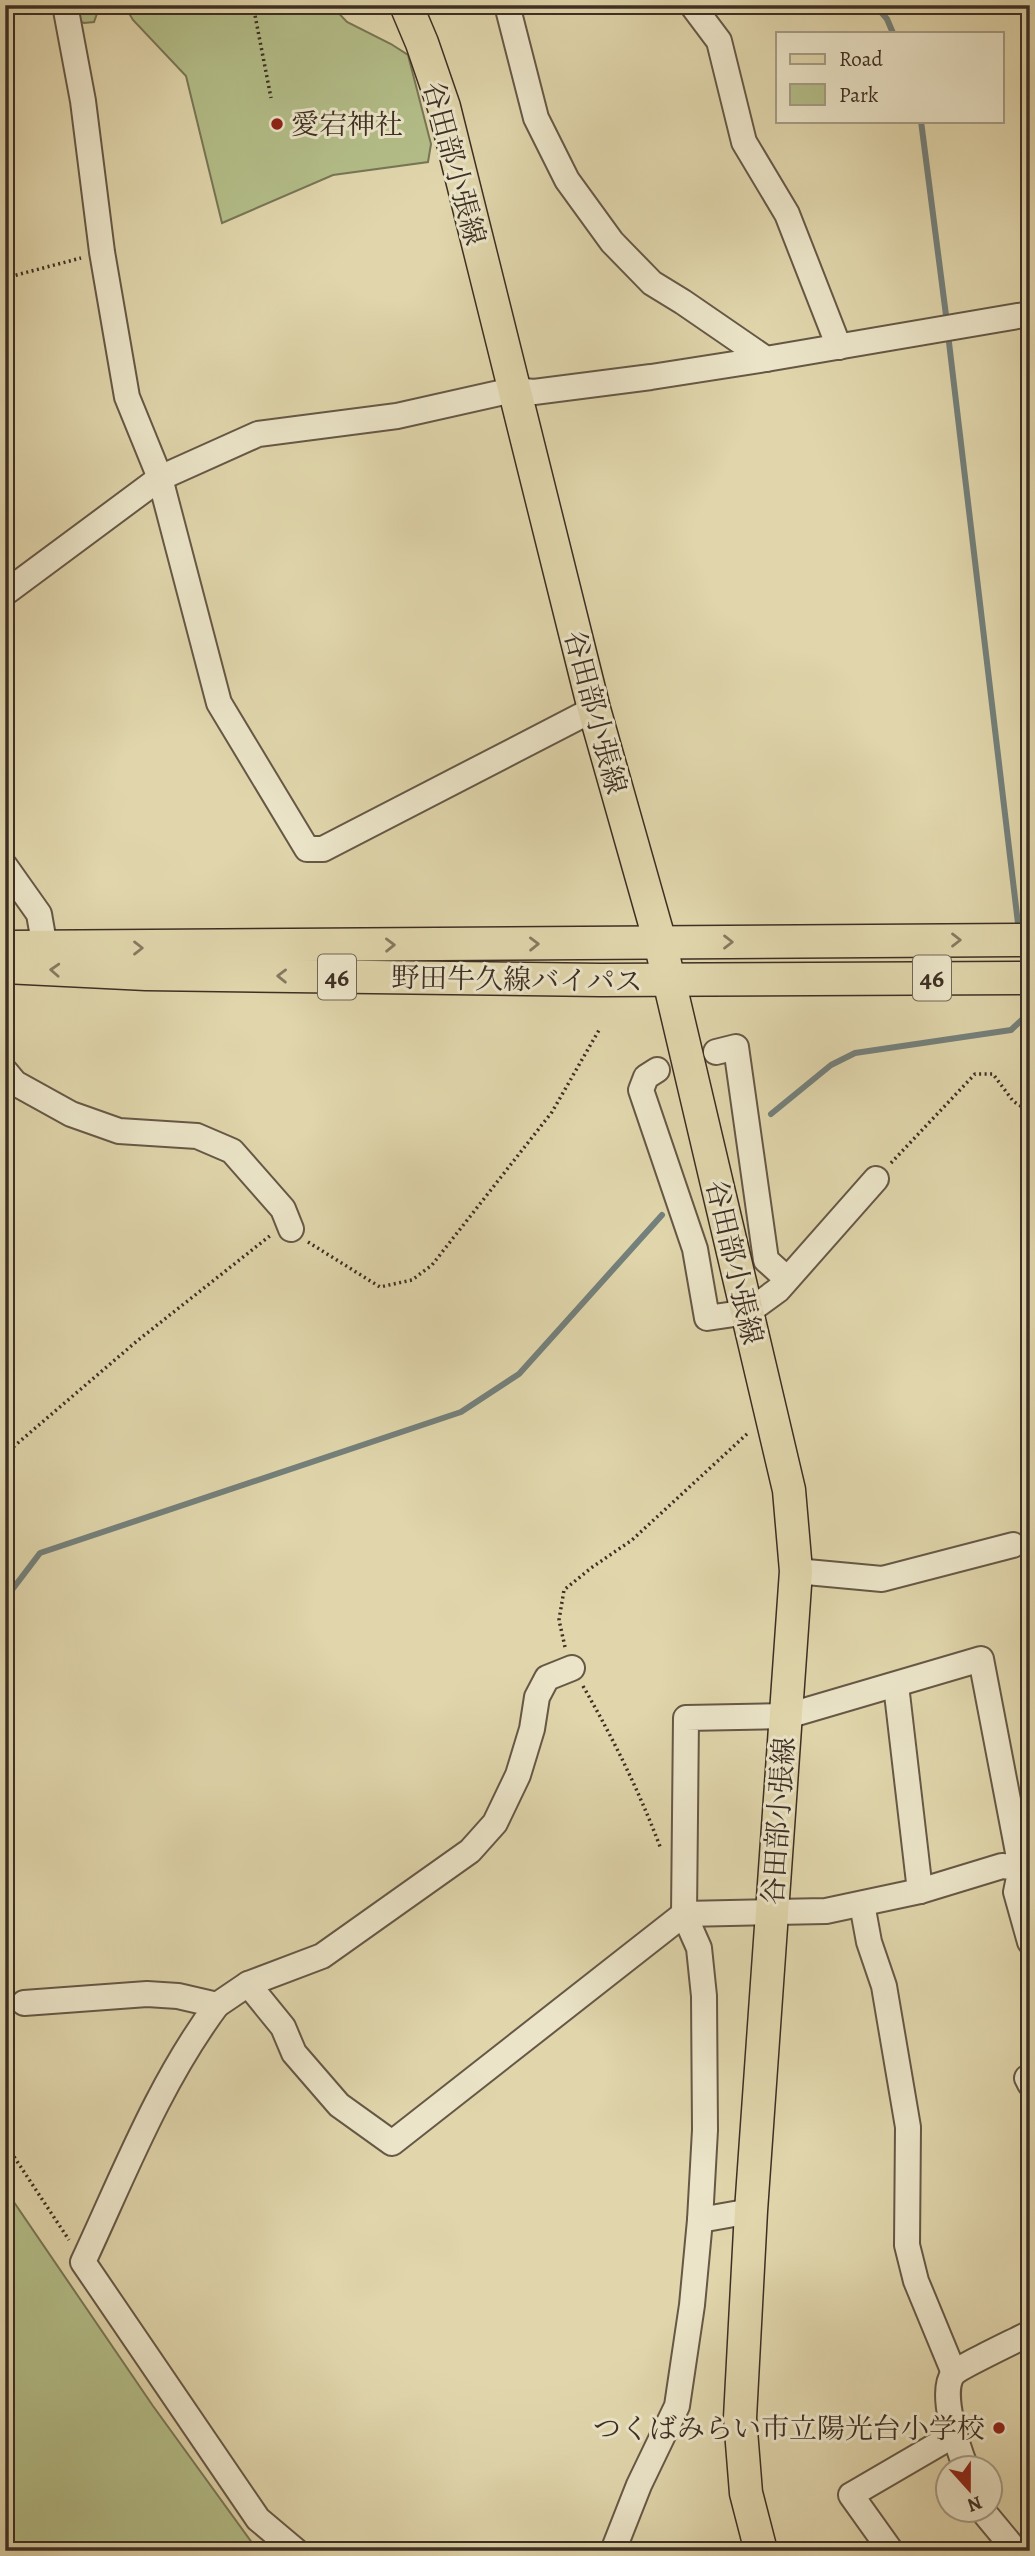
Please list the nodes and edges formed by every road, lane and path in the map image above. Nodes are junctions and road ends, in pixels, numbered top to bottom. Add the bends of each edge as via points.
1 (65, 5) edge
2 (253, 5) edge
3 (406, 5) edge
4 (508, 5) edge
5 (692, 5) edge
6 (271, 99) dead end
7 (102, 252) junction
8 (5, 278) edge
9 (1030, 314) edge
10 (839, 347) junction
11 (766, 359) junction
12 (513, 390) junction
13 (160, 478) junction
14 (5, 593) edge
15 (594, 709) junction
16 (5, 866) edge
17 (1019, 940) edge
18 (660, 942) junction
19 (5, 947) edge
20 (46, 948) junction
21 (5, 967) edge
22 (1020, 978) edge
23 (669, 981) junction
24 (599, 1030) dead end
25 (716, 1052) dead end
26 (657, 1070) dead end
27 (5, 1071) edge
28 (1030, 1112) edge
29 (876, 1180) joint
30 (1030, 1202) edge
31 (291, 1228) junction
32 (1027, 1265) dead end
33 (788, 1279) junction
34 (748, 1312) junction
35 (770, 1406) junction
36 (5, 1454) edge
37 (1013, 1545) dead end
38 (796, 1571) junction
39 (572, 1668) junction
40 (895, 1685) junction
41 (787, 1716) junction
42 (661, 1850) dead end
43 (1025, 1868) edge
44 (920, 1891) junction
45 (862, 1904) junction
46 (771, 1913) junction
47 (684, 1914) junction
48 (1030, 1942) edge
49 (248, 1984) junction
50 (24, 2003) dead end
51 (217, 2006) junction
52 (1030, 2077) edge
53 (1030, 2084) edge
54 (5, 2143) edge
55 (751, 2211) junction
56 (700, 2220) junction
57 (83, 2262) junction
58 (1030, 2333) edge
59 (954, 2373) junction
60 (954, 2435) junction
61 (961, 2454) edge
62 (993, 2524) edge
63 (296, 2551) edge
64 (613, 2551) edge
65 (761, 2551) edge
66 (891, 2551) edge
67 (1016, 2551) edge

1 - 7 street via 83,101
2 - 6 path
3 - 12 main road, 谷田部小張線 via 444,107
4 - 11 street via 536,118 567,180 612,242 652,284
5 - 10 street via 719,41 744,142 787,214
7 - 8 path
7 - 13 street via 127,397
9 - 10 street
10 - 11 street
11 - 12 street via 534,392
12 - 13 street via 397,416 258,434
12 - 15 main road, 谷田部小張線
13 - 14 street
13 - 15 street via 219,703 307,849 323,849
15 - 18 main road, 谷田部小張線
16 - 20 street via 39,914
18 -> 17 main road, 野田牛久線バイパス / 46
20 -> 18 main road, 野田牛久線バイパス / 46
18 - 23 main road, 谷田部小張線
19 - 20 main road, 野田牛久線バイパス / 46
23 -> 21 main road, 野田牛久線バイパス / 46 via 146,974
22 - 23 main road, 野田牛久線バイパス / 46
23 - 34 main road, 谷田部小張線
24 - 31 path via 552,1112 432,1265 412,1280 380,1287
25 - 33 street via 736,1047 766,1260
26 - 34 street via 646,1077 641,1090 695,1249 707,1318
27 - 31 street via 15,1083 71,1114 107,1127 197,1136 232,1151 284,1209
28 - 29 path via 1013,1101 993,1073 975,1074
29 - 33 street
30 - 32 path
31 - 36 path via 271,1235
33 - 34 street
34 - 35 main road, 谷田部小張線
35 - 38 main road, 谷田部小張線 via 789,1490
35 - 39 path via 745,1436 660,1516 564,1590 559,1620
37 - 38 street via 883,1579
38 - 41 main road, 谷田部小張線
39 - 42 path via 617,1745
39 - 49 street via 547,1678 537,1697 518,1775 495,1823 470,1851 322,1956
40 - 41 street
40 - 43 street via 981,1659
40 - 44 street
41 - 46 main road, 谷田部小張線
41 - 47 street via 686,1718
43 - 44 street via 1002,1866
43 - 48 street via 1016,1892
44 - 45 street
45 - 46 street
45 - 59 street via 884,1986 908,2127 906,2245
46 - 47 street
46 - 55 main road, 谷田部小張線
47 - 49 street via 392,2143 339,2105 294,2053 284,2027
47 - 56 street via 699,1948 704,1996
49 - 51 street
50 - 51 street via 147,1994
51 - 57 street via 170,2077
52 - 53 street
54 - 57 path
55 - 56 street
55 - 65 main road, 谷田部小張線 via 740,2418 746,2493
56 - 64 street via 677,2406
57 - 63 street via 258,2519
58 - 59 street
59 - 60 street via 948,2387
60 - 61 street
60 - 66 street via 851,2495
62 - 67 street

